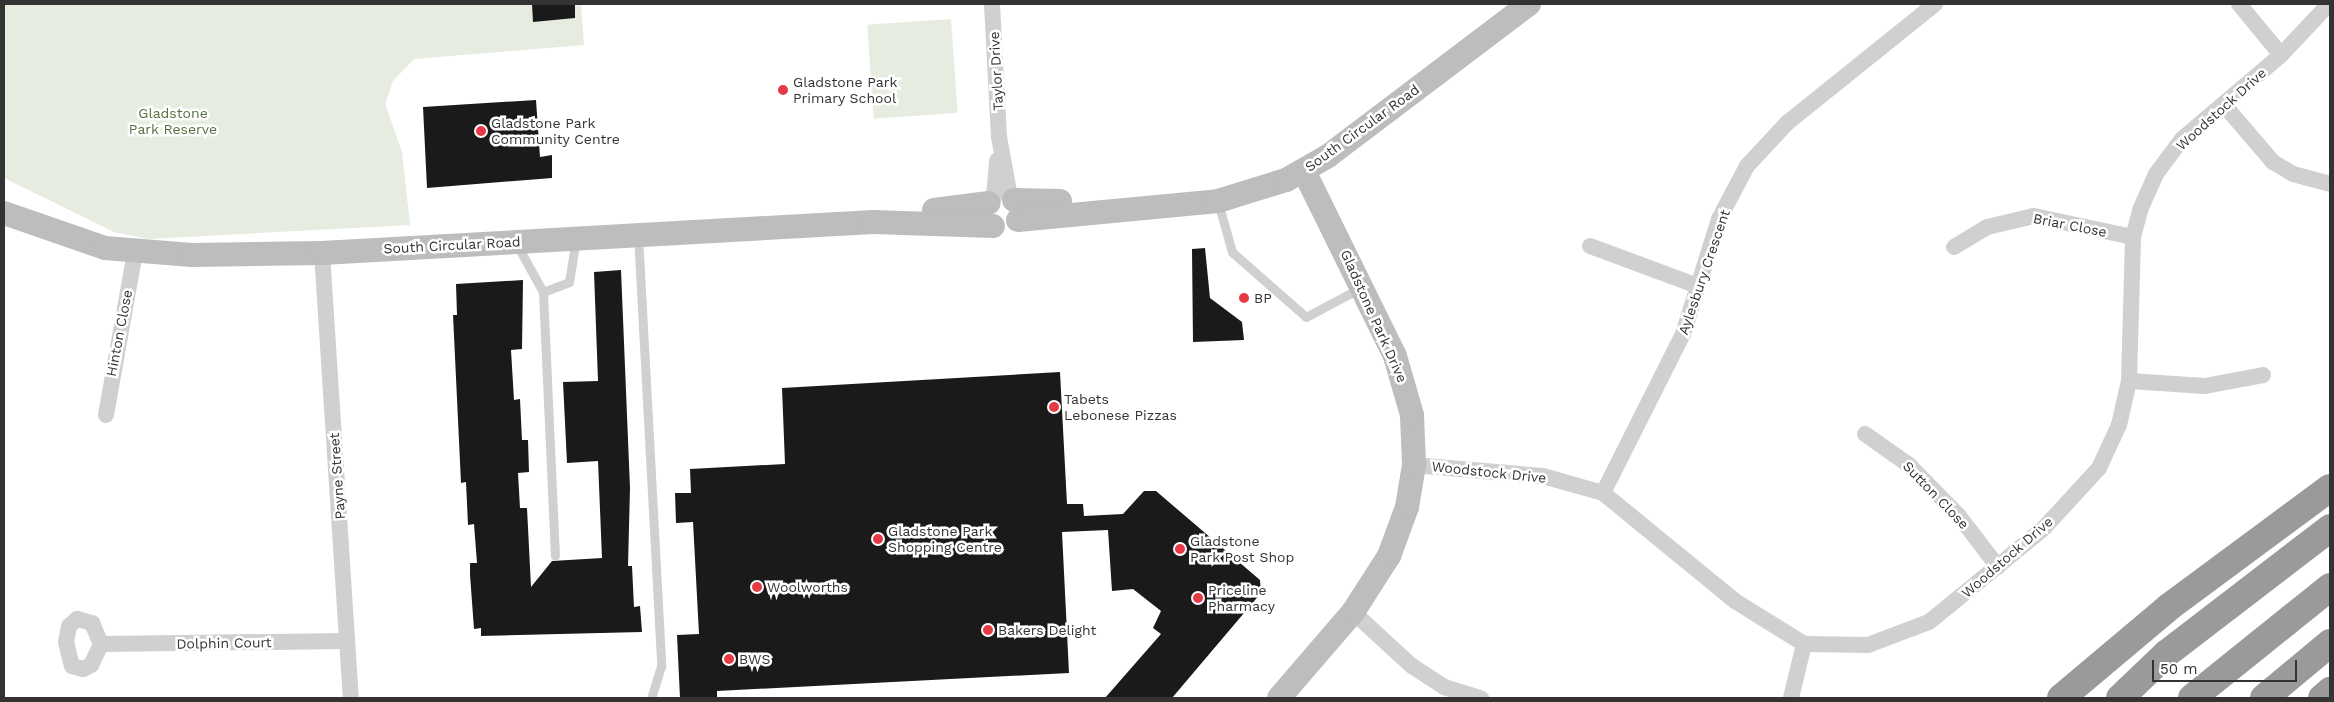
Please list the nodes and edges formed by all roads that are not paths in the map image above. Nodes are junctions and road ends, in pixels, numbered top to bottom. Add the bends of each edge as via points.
1 (992, 4) edge
2 (1529, 4) edge
3 (1935, 4) edge
4 (2239, 4) edge
5 (2329, 4) edge
6 (2281, 55) junction
7 (2225, 106) junction
8 (1304, 171) junction
9 (2330, 184) edge
10 (4, 201) edge
11 (1218, 202) junction
12 (1005, 203) junction
13 (4, 213) edge
14 (36, 222) junction
15 (873, 222) junction
16 (638, 235) junction
17 (2133, 237) junction
18 (576, 239) junction
19 (515, 241) junction
20 (1590, 246) dead end
21 (1954, 247) dead end
22 (135, 253) junction
23 (322, 253) junction
24 (1362, 286) junction
25 (1698, 286) junction
26 (542, 292) junction
27 (2264, 375) dead end
28 (2129, 380) junction
29 (106, 415) dead end
30 (1865, 434) dead end
31 (1414, 465) junction
32 (2330, 488) edge
33 (1603, 493) junction
34 (2330, 528) edge
35 (555, 556) dead end
36 (1998, 567) junction
37 (2330, 587) edge
38 (1354, 612) junction
39 (347, 642) junction
40 (2330, 643) edge
41 (101, 644) dead end
42 (1804, 644) junction
43 (2330, 691) edge
44 (351, 698) edge
45 (651, 698) edge
46 (1279, 698) edge
47 (1481, 698) edge
48 (1791, 698) edge
49 (2061, 698) edge
50 (2120, 698) edge
51 (2192, 698) edge
52 (2264, 698) edge
53 (2322, 698) edge

1 - 12 street, Taylor Drive
2 - 8 street, South Circular Road
3 - 25 street, Aylesbury Crescent via 1787,123 1747,166 1719,219
4 - 6 street
5 - 6 street, Woodstock Drive
6 - 7 street, Woodstock Drive
7 - 9 street via 2273,162 2293,174
7 - 17 street, Woodstock Drive via 2182,140 2156,174 2140,210
8 - 11 street, South Circular Road
8 - 24 street, Gladstone Park Drive
10 - 14 street, South Circular Road
11 - 12 street, South Circular Road via 1144,206 1106,200
11 - 24 lane via 1232,252 1306,317
12 - 15 street, South Circular Road
12 - 15 street, South Circular Road via 1004,229
13 - 14 street, South Circular Road
14 - 22 street, South Circular Road via 106,248
15 - 16 street, South Circular Road
16 - 18 street, South Circular Road
16 - 45 lane via 661,666
17 - 21 street, Briar Close via 2034,216 2008,219
17 - 28 street, Woodstock Drive
18 - 19 street, South Circular Road
18 - 26 lane via 569,282
19 - 23 street, South Circular Road
19 - 26 lane
20 - 25 street
22 - 23 street, South Circular Road
22 - 29 street, Hinton Close
23 - 39 street, Payne Street
24 - 31 street, Gladstone Park Drive via 1406,386
25 - 33 street, Aylesbury Crescent via 1683,334
26 - 35 lane
27 - 28 street via 2205,386
28 - 36 street, Woodstock Drive via 2119,425 2099,468 2043,530
30 - 36 street, Sutton Close via 1910,465 1959,516
31 - 33 street, Woodstock Drive via 1543,476
31 - 38 street, Gladstone Park Drive via 1399,532
32 - 49 highway via 2169,607
33 - 42 street, Woodstock Drive via 1735,602
34 - 50 highway via 2180,643
36 - 42 street, Woodstock Drive via 1929,622 1898,636 1868,645
37 - 51 highway
38 - 46 street, Gladstone Park Drive
38 - 47 street via 1412,666 1444,687
39 - 41 street, Dolphin Court
39 - 44 street, Payne Street
40 - 52 highway
42 - 48 street
43 - 53 highway

